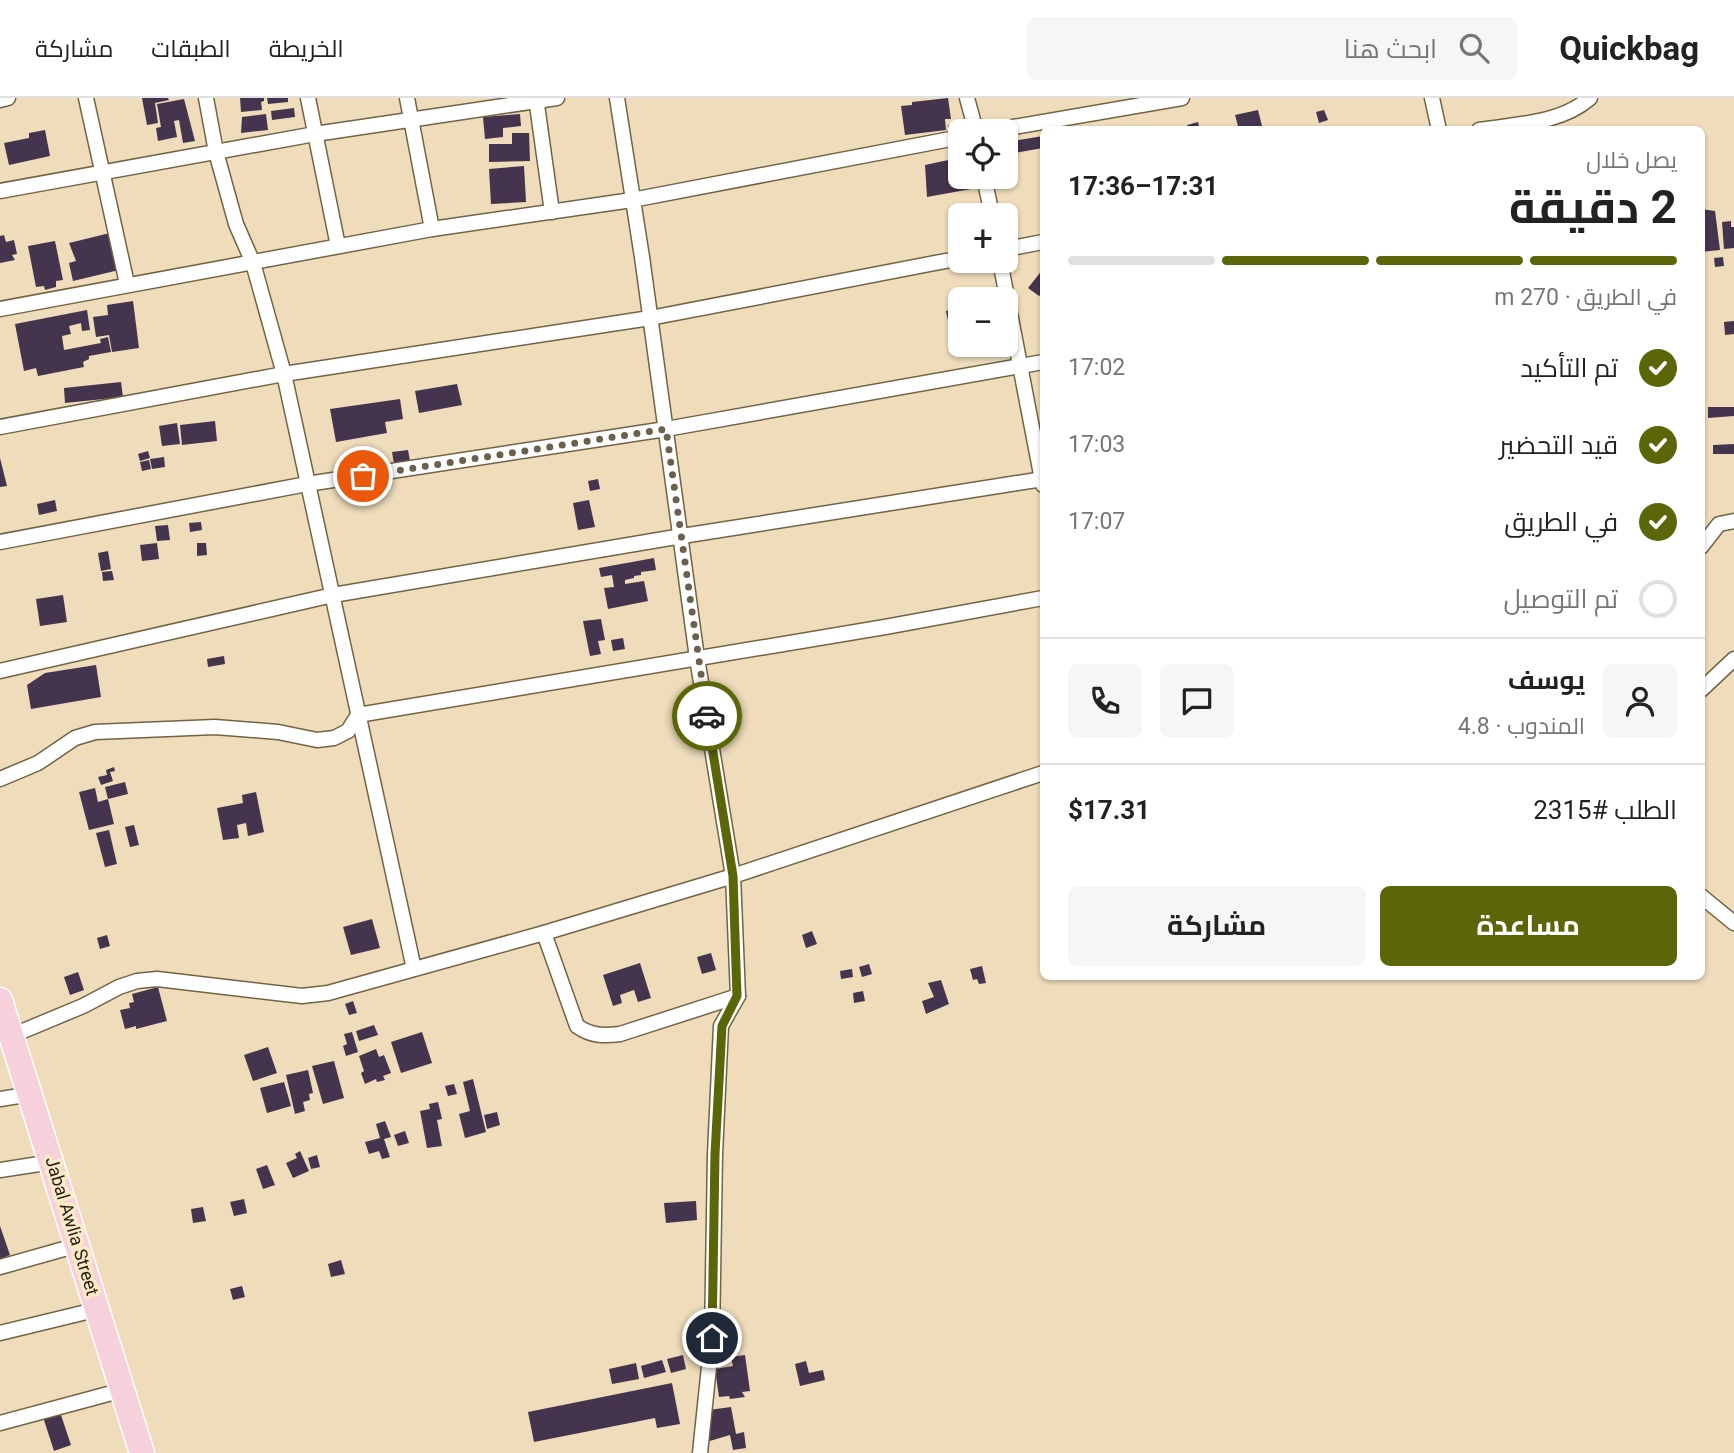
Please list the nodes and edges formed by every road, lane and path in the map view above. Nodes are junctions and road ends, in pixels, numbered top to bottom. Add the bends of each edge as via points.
1 (8, 98) edge
2 (86, 98) edge
3 (206, 98) edge
4 (308, 98) edge
5 (408, 98) edge
6 (557, 98) edge
7 (617, 98) edge
8 (967, 98) edge
9 (1182, 98) edge
10 (1432, 98) edge
11 (1590, 98) edge
12 (0, 100) edge
13 (537, 100) edge
14 (972, 119) edge
15 (412, 120) junction
16 (1018, 126) edge
17 (1438, 126) edge
18 (1503, 126) edge
19 (315, 134) junction
20 (948, 139) edge
21 (216, 152) junction
22 (102, 173) junction
23 (0, 191) edge
24 (632, 200) junction
25 (552, 212) junction
26 (432, 229) junction
27 (1040, 243) edge
28 (338, 246) junction
29 (1018, 247) edge
30 (948, 261) edge
31 (253, 263) junction
32 (1002, 273) edge
33 (127, 284) junction
34 (0, 309) edge
35 (650, 318) junction
36 (1040, 363) edge
37 (1021, 366) junction
38 (284, 374) junction
39 (0, 427) edge
40 (666, 429) junction
41 (1040, 465) edge
42 (1040, 481) edge
43 (307, 484) junction
44 (1734, 521) edge
45 (682, 536) junction
46 (0, 542) edge
47 (1705, 542) edge
48 (333, 595) junction
49 (1040, 599) edge
50 (697, 658) junction
51 (1734, 659) edge
52 (0, 671) edge
53 (1705, 686) edge
54 (358, 715) junction
55 (1040, 774) edge
56 (0, 779) edge
57 (733, 876) junction
58 (1705, 899) edge
59 (1734, 923) edge
60 (544, 933) junction
61 (414, 969) junction
62 (737, 996) junction
63 (0, 1000) edge
64 (11, 1036) junction
65 (31, 1094) junction
66 (0, 1099) edge
67 (52, 1162) junction
68 (0, 1170) edge
69 (78, 1245) junction
70 (0, 1267) edge
71 (99, 1309) junction
72 (0, 1333) edge
73 (123, 1390) junction
74 (0, 1423) edge
75 (142, 1453) edge
76 (700, 1453) edge

1 - 12 street
2 - 22 street
3 - 21 street
4 - 19 street
5 - 15 street
6 - 13 street
7 - 24 street
8 - 14 street
9 - 16 street
10 - 17 street
11 - 18 street via 1573,111
13 - 15 street
13 - 25 street
15 - 19 street
15 - 26 street
19 - 21 street
19 - 28 street
20 - 24 street
21 - 22 street
21 - 31 street via 236,224
22 - 23 street
22 - 33 street
24 - 25 street
24 - 35 street
25 - 26 street
26 - 28 street
27 - 29 street
28 - 31 street
30 - 35 street
31 - 33 street
31 - 38 street
32 - 37 street
33 - 34 street
35 - 38 street
35 - 40 street
36 - 37 street
37 - 40 street
37 - 41 street
38 - 39 street
38 - 43 street
40 - 43 street
40 - 45 street
42 - 45 street
43 - 46 street
43 - 48 street
44 - 47 street via 1719,524
45 - 48 street
45 - 50 street
48 - 52 street
48 - 54 street
49 - 50 street
50 - 54 street
50 - 57 street
51 - 53 street
54 - 56 street via 348,731 317,740 215,727 95,732
54 - 61 street
55 - 57 street
57 - 60 street
57 - 62 street
58 - 59 street
60 - 61 street
60 - 62 street via 577,1026 588,1034 620,1034
61 - 64 street via 302,996 157,979 137,981
62 - 76 street via 722,1026 712,1338
63 - 64 highway, Jabal Awlia Street
64 - 65 highway, Jabal Awlia Street
65 - 66 street
65 - 67 highway, Jabal Awlia Street
67 - 68 street
67 - 69 highway, Jabal Awlia Street
69 - 70 street
69 - 71 highway, Jabal Awlia Street
71 - 72 street
71 - 73 highway, Jabal Awlia Street
73 - 74 street
73 - 75 highway, Jabal Awlia Street

